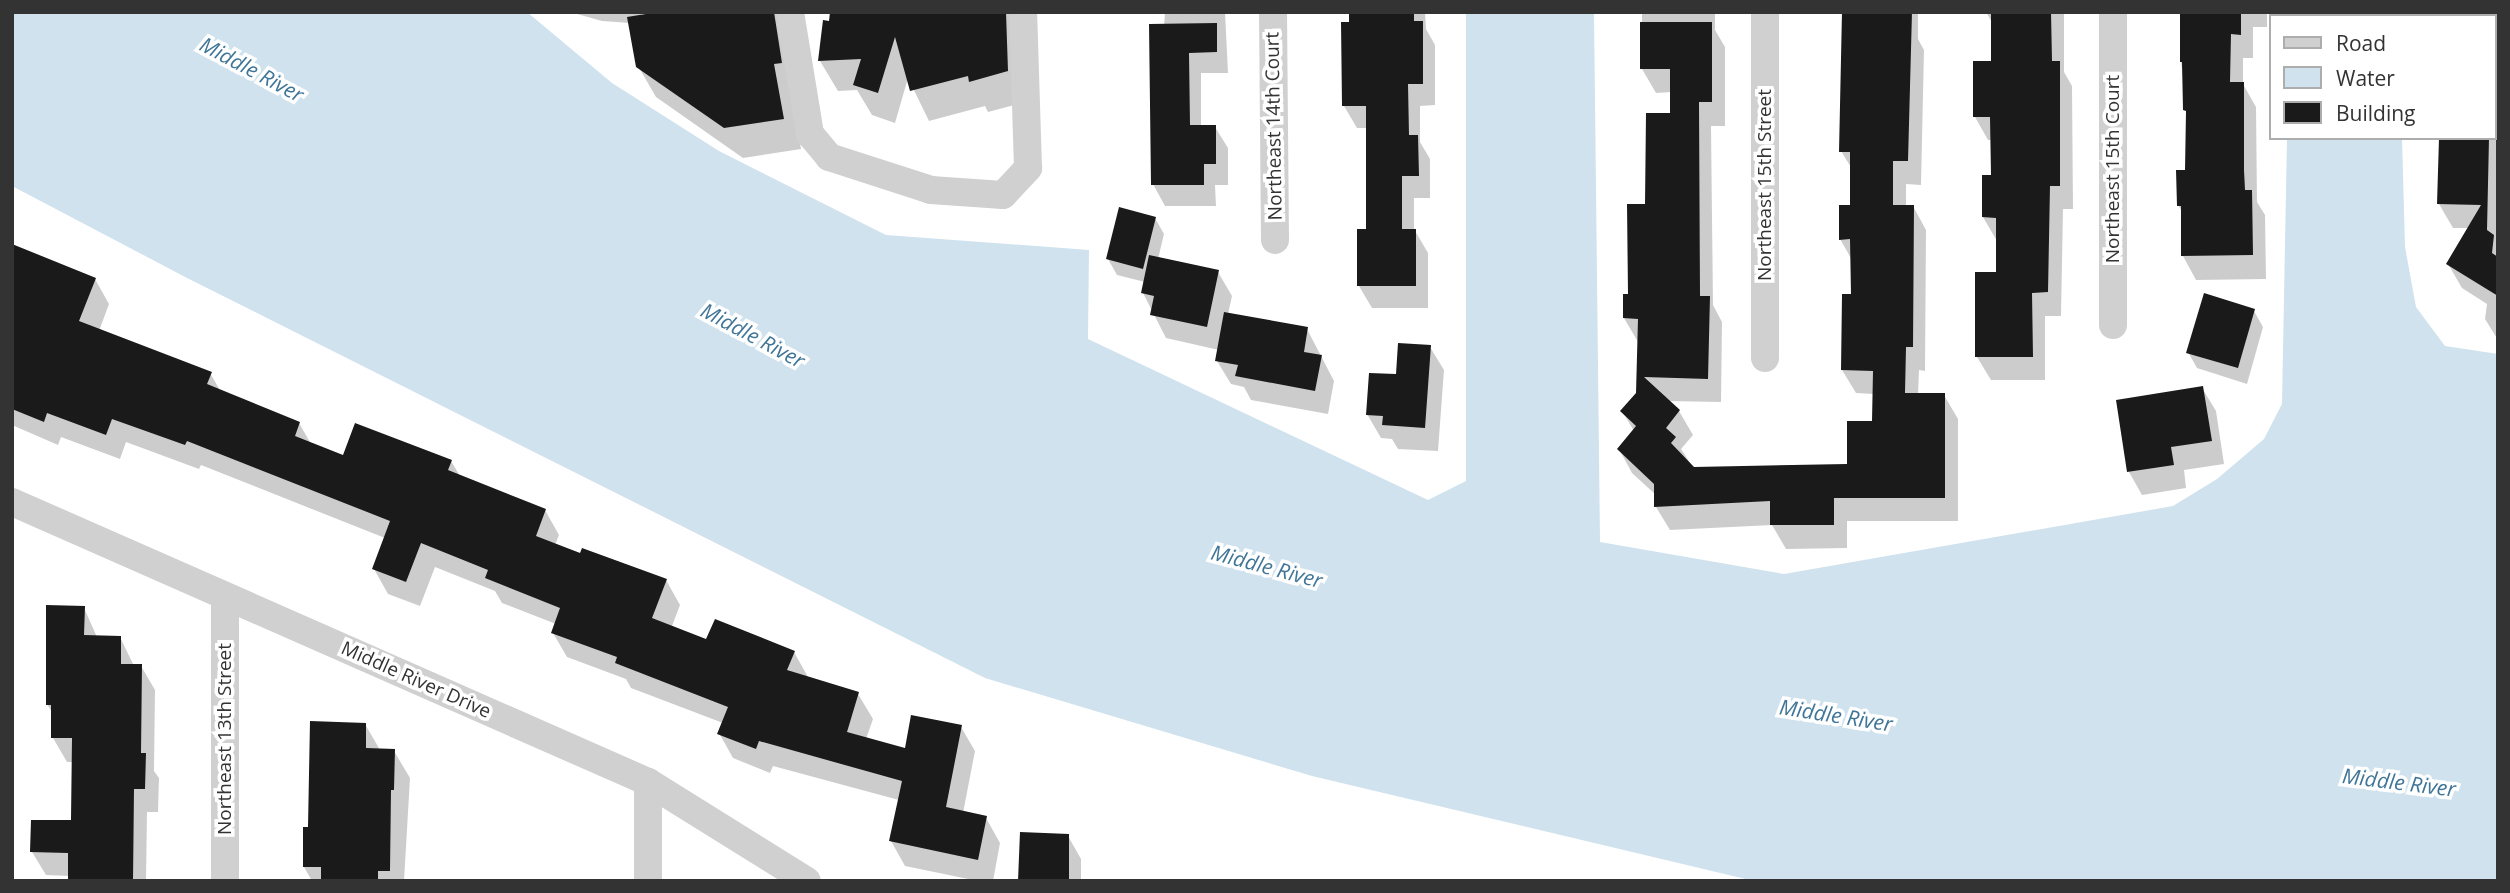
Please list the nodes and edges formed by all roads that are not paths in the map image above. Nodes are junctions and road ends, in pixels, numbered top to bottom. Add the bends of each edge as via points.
1 (790, 12) edge
2 (1023, 12) edge
3 (1273, 12) edge
4 (1765, 12) edge
5 (2113, 12) edge
6 (1275, 240) dead end
7 (2113, 325) dead end
8 (1766, 358) dead end
9 (12, 502) edge
10 (225, 597) junction
11 (648, 782) junction
12 (225, 881) edge
13 (648, 881) edge
14 (807, 881) edge

1 - 2 street via 810,134 830,157 931,190 1003,195 1028,168
3 - 6 street, Northeast 14th Court
4 - 8 street, Northeast 15th Street
5 - 7 street, Northeast 15th Court
9 - 10 street, Middle River Drive
10 - 11 street, Middle River Drive
10 - 12 street, Northeast 13th Street
11 - 13 street
11 - 14 street, Middle River Drive

